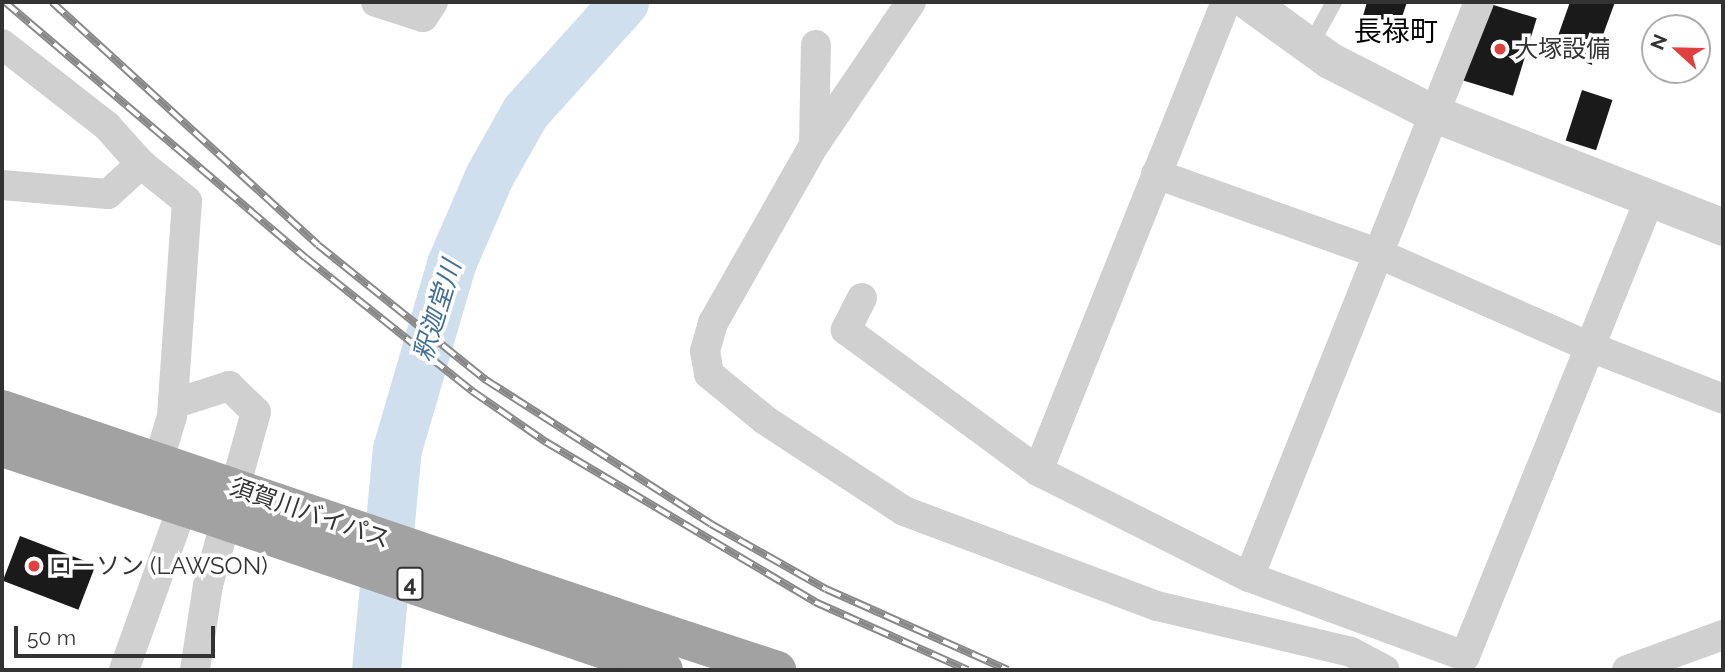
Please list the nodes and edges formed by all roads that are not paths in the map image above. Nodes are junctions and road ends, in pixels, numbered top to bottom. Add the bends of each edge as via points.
1 (376, 2) edge
2 (433, 2) edge
3 (911, 2) edge
4 (1226, 2) edge
5 (1249, 2) edge
6 (1334, 2) edge
7 (1479, 2) edge
8 (2, 44) edge
9 (816, 45) dead end
10 (1310, 46) junction
11 (1435, 114) junction
12 (814, 145) junction
13 (141, 164) junction
14 (1156, 174) junction
15 (2, 185) edge
16 (1650, 199) junction
17 (1723, 227) edge
18 (1377, 253) junction
19 (862, 298) dead end
20 (1588, 346) junction
21 (1723, 399) edge
22 (173, 404) junction
23 (2, 409) edge
24 (2, 449) edge
25 (158, 463) junction
26 (1038, 471) junction
27 (208, 504) junction
28 (1249, 578) junction
29 (610, 634) junction
30 (1723, 635) edge
31 (1464, 663) edge
32 (124, 670) edge
33 (195, 670) edge
34 (664, 670) edge
35 (777, 670) edge
36 (1385, 670) edge
37 (1627, 670) edge

1 - 2 street via 423,17
3 - 12 street
4 - 14 street
5 - 10 street
6 - 10 lane
7 - 11 street
8 - 13 street via 107,126
9 - 12 street
10 - 11 street
11 - 16 street
11 - 18 street
12 - 36 street via 713,323 705,351 709,374 726,393 904,511 1157,606 1351,652
13 - 15 street via 108,194
13 - 22 street via 187,201
14 - 18 street
14 - 26 street
16 - 17 street
16 - 20 street
18 - 20 street
18 - 28 street
19 - 26 street via 846,330
20 - 21 street
20 - 31 street
22 - 25 street
22 - 33 street via 229,386 256,412 208,585
23 - 25 highway, 須賀川バイパス / 4
24 - 27 highway, 須賀川バイパス / 4
25 - 27 highway, 須賀川バイパス / 4
25 - 27 street via 175,487
26 - 28 street
27 - 29 highway, 須賀川バイパス / 4, bridge
27 - 32 street
28 - 31 street
29 - 34 highway, 須賀川バイパス / 4
29 - 35 highway, 須賀川バイパス / 4
30 - 37 street

